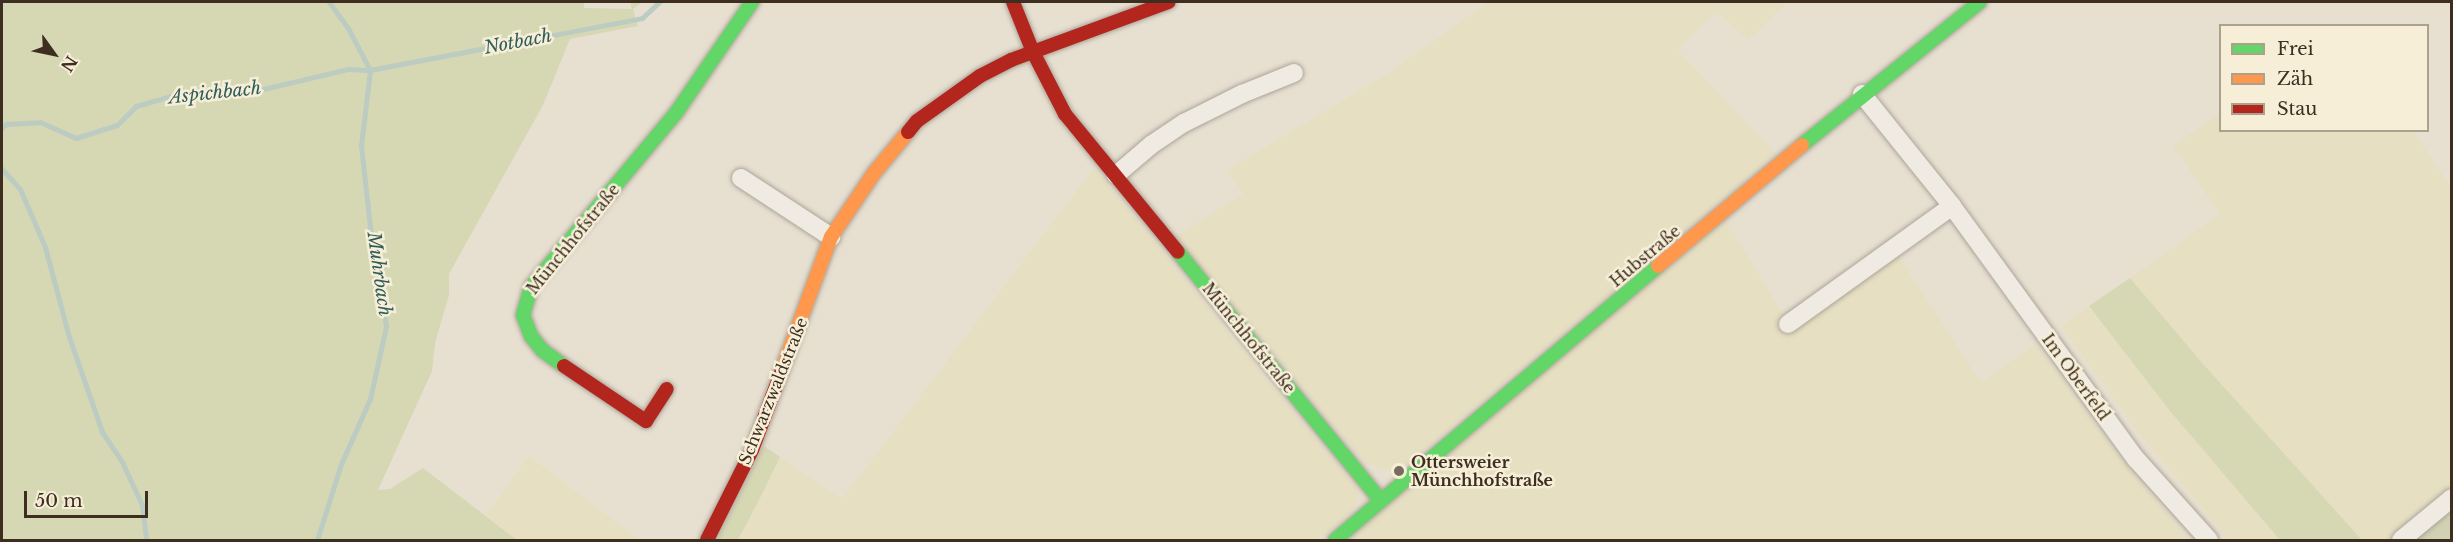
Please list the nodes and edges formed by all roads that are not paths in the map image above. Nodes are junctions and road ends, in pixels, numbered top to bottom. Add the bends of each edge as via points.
1 (752, 2) edge
2 (1013, 2) edge
3 (1169, 2) edge
4 (1980, 2) edge
5 (1033, 52) junction
6 (1294, 73) dead end
7 (1862, 94) junction
8 (1116, 175) junction
9 (741, 178) dead end
10 (1952, 206) junction
11 (831, 237) junction
12 (1788, 324) dead end
13 (667, 389) dead end
14 (2451, 498) edge
15 (1381, 501) junction
16 (707, 540) edge
17 (1335, 540) edge
18 (2209, 540) edge
19 (2401, 540) edge

1 - 13 street, Münchhofstraße via 676,113 531,287 525,301 523,315 531,336 543,351 646,421
2 - 5 street, Münchhofstraße
3 - 5 street, Schwarzwaldstraße
4 - 7 street, Hubstraße
5 - 8 street, Münchhofstraße via 1065,114
5 - 11 street, Schwarzwaldstraße via 980,76 917,122 874,173
6 - 8 street via 1242,93 1184,123
7 - 10 street, Im Oberfeld
7 - 15 street, Hubstraße
8 - 15 street, Münchhofstraße
9 - 11 street
10 - 12 street
10 - 18 street, Im Oberfeld via 2136,459
11 - 16 street, Schwarzwaldstraße via 752,450
14 - 19 street
15 - 17 street, Hubstraße

